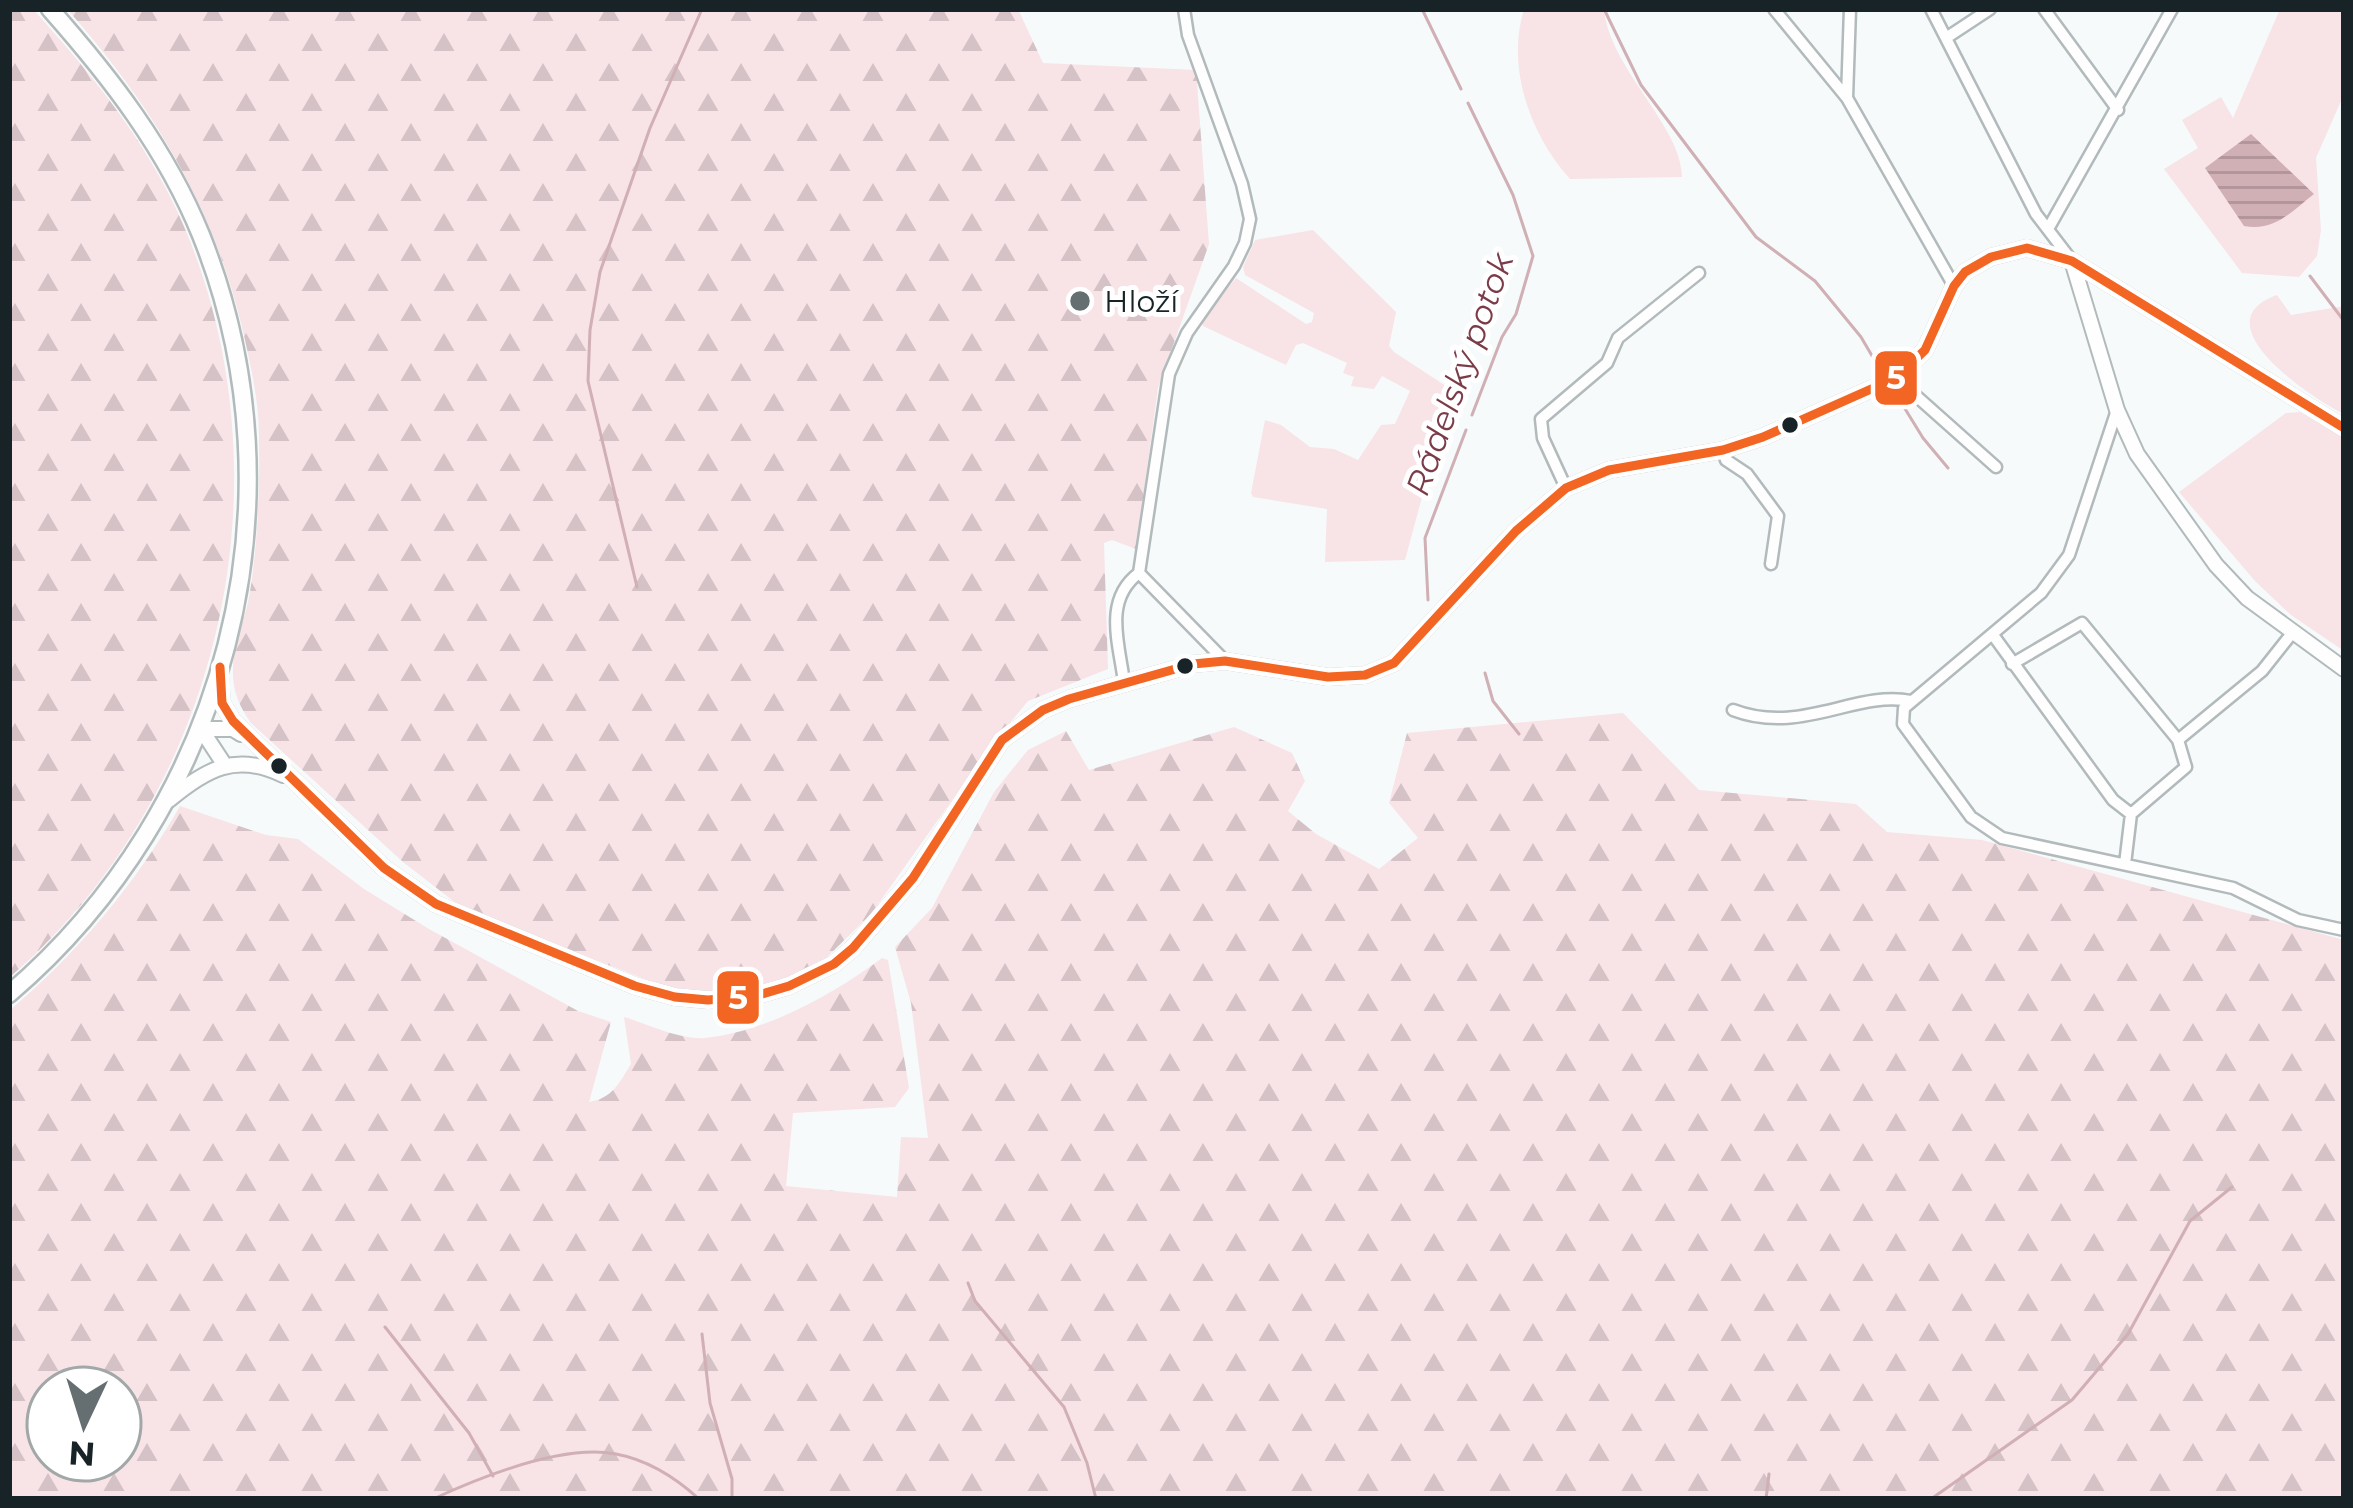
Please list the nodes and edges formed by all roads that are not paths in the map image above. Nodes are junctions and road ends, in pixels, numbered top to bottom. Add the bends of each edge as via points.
1 (50, 9) edge
2 (1184, 9) edge
3 (1774, 9) edge
4 (1850, 9) edge
5 (1931, 9) edge
6 (1990, 9) edge
7 (2044, 9) edge
8 (2172, 9) edge
9 (1946, 38) junction
10 (1847, 98) junction
11 (2118, 110) junction
12 (2048, 230) junction
13 (2072, 261) junction
14 (1699, 273) dead end
15 (1954, 286) junction
16 (1896, 378) junction
17 (2117, 410) junction
18 (2344, 428) edge
19 (1724, 450) junction
20 (1996, 467) dead end
21 (1566, 488) junction
22 (1772, 564) dead end
23 (1139, 573) junction
24 (2294, 632) junction
25 (1993, 635) junction
26 (1225, 661) junction
27 (2012, 664) junction
28 (220, 667) junction
29 (2344, 669) edge
30 (1124, 682) junction
31 (1911, 701) junction
32 (1733, 710) dead end
33 (202, 729) junction
34 (251, 740) junction
35 (2179, 740) junction
36 (224, 764) junction
37 (293, 780) junction
38 (169, 800) junction
39 (2131, 814) junction
40 (2125, 864) junction
41 (2344, 930) edge
42 (9, 994) edge

1 - 28 main road via 156,145 220,291 247,432 238,588
2 - 23 street via 1250,219 1234,266 1169,374
3 - 10 street
4 - 10 street
5 - 9 street
6 - 9 street
7 - 11 street
8 - 11 street
9 - 12 street
10 - 15 street
11 - 12 street
12 - 13 street
13 - 15 street via 2027,248 1991,257
13 - 17 street
13 - 18 street
14 - 21 street via 1618,338 1607,363 1541,419
15 - 16 street via 1925,350
16 - 19 street
16 - 20 street
17 - 24 street via 2137,454 2216,565
17 - 25 street via 2069,555
19 - 21 street via 1609,470
19 - 22 street via 1778,516
21 - 26 street via 1380,671 1328,677
23 - 26 street
23 - 30 street via 1115,608
24 - 29 street
24 - 35 street via 2262,671
25 - 27 street
25 - 31 street
26 - 30 street
27 - 35 street via 2082,622
27 - 39 street
28 - 33 main road
28 - 34 street via 224,710
30 - 37 street via 1042,710 1002,740 871,930 810,978 755,996 675,998 474,922 384,868
31 - 32 street via 1780,718
31 - 40 street via 1903,724 1984,829
33 - 34 street via 233,729
33 - 36 street
33 - 38 main road
34 - 37 street
35 - 39 street via 2186,767
36 - 37 street via 252,764
36 - 38 street
38 - 42 main road via 120,878
39 - 40 street
40 - 41 street via 2234,887 2298,920

